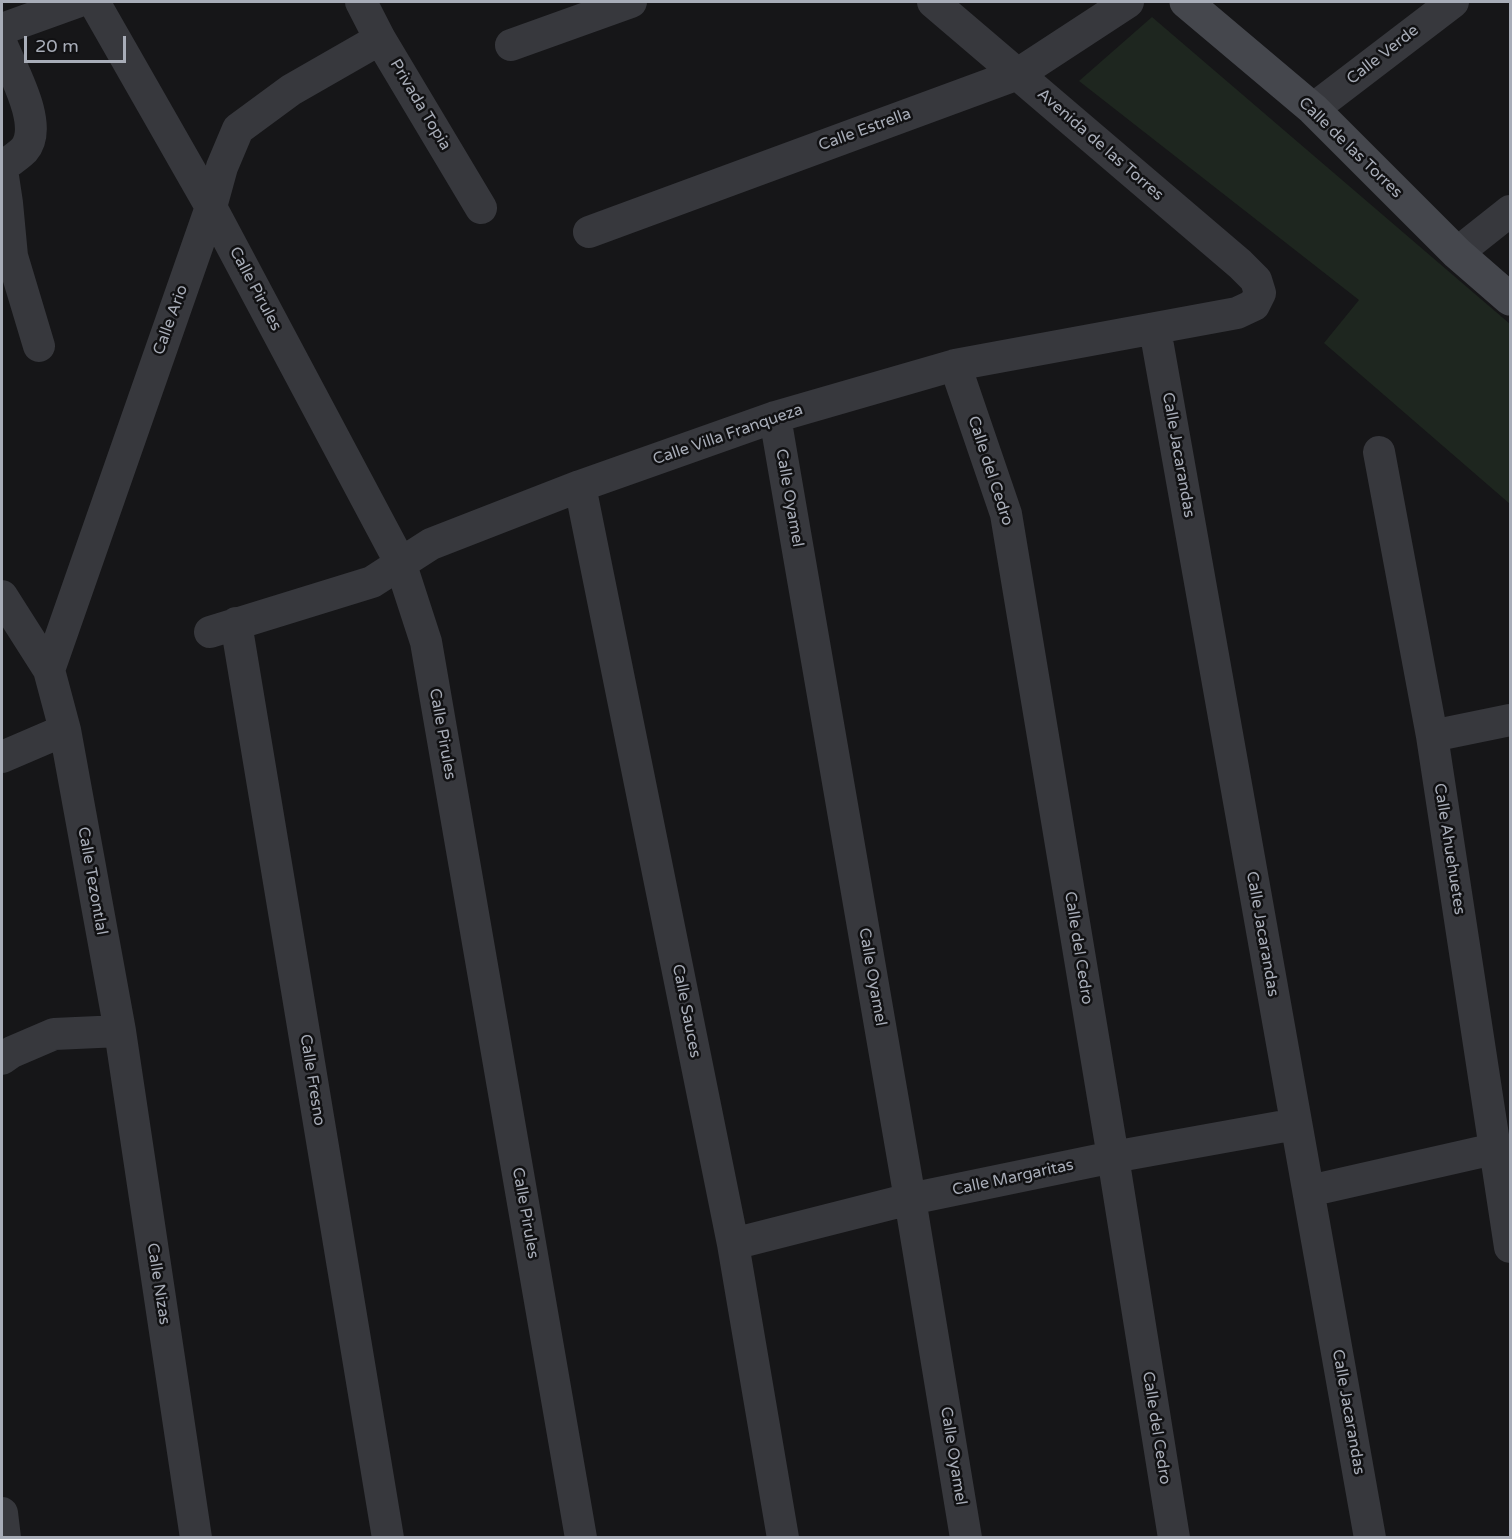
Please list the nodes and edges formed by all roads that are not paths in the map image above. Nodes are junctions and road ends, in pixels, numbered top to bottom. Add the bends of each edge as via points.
1 (77, 2) edge
2 (94, 2) edge
3 (361, 2) edge
4 (631, 2) edge
5 (933, 2) edge
6 (1128, 2) edge
7 (1186, 2) edge
8 (1453, 2) edge
9 (2, 29) edge
10 (380, 39) junction
11 (2, 45) edge
12 (511, 45) dead end
13 (1018, 74) junction
14 (1313, 109) junction
15 (9, 162) edge
16 (211, 207) junction
17 (481, 207) dead end
18 (1510, 211) edge
19 (589, 232) dead end
20 (1457, 253) junction
21 (1260, 293) joint
22 (1510, 299) edge
23 (1155, 329) junction
24 (39, 346) dead end
25 (955, 365) junction
26 (775, 417) junction
27 (1379, 452) dead end
28 (580, 486) junction
29 (400, 562) junction
30 (2, 596) edge
31 (223, 627) joint
32 (49, 670) junction
33 (1510, 720) edge
34 (65, 730) junction
35 (1432, 736) junction
36 (2, 757) edge
37 (120, 1031) junction
38 (2, 1059) edge
39 (1296, 1124) junction
40 (1494, 1149) junction
41 (1113, 1157) junction
42 (1309, 1191) junction
43 (910, 1199) junction
44 (733, 1244) junction
45 (1510, 1247) edge
46 (2, 1513) edge
47 (5, 1538) edge
48 (196, 1538) edge
49 (388, 1538) edge
50 (581, 1538) edge
51 (783, 1538) edge
52 (966, 1538) edge
53 (1174, 1538) edge
54 (1370, 1538) edge

1 - 9 street
2 - 16 street, Calle Pirules
3 - 10 street, Privada Topia
4 - 12 street
5 - 13 street, Avenida de las Torres
6 - 13 street, Calle Estrella
7 - 14 street, Calle de las Torres
8 - 14 street, Calle Verde
10 - 16 street, Calle Ario via 291,90 238,129
10 - 17 street, Privada Topia
11 - 15 street via 27,103 32,133
13 - 19 street, Calle Estrella
13 - 21 street, Avenida de las Torres via 1240,264 1256,280
14 - 20 street, Calle de las Torres
15 - 24 street via 7,203 12,256
16 - 29 street, Calle Pirules
16 - 32 street, Calle Ario
18 - 20 street
20 - 22 street, Calle de las Torres
21 - 23 street, Calle Villa Franqueza via 1254,305 1238,313
23 - 25 street, Calle Villa Franqueza
23 - 39 street, Calle Jacarandas
25 - 26 street, Calle Villa Franqueza
25 - 41 street, Calle del Cedro via 1006,514
26 - 28 street, Calle Villa Franqueza
26 - 43 street, Calle Oyamel
27 - 35 street, Calle Ahuehuetes
28 - 29 street, Calle Villa Franqueza via 431,544
28 - 44 street, Calle Sauces
29 - 31 street, Calle Villa Franqueza via 372,582
29 - 50 street, Calle Pirules via 426,642
30 - 32 street
31 - 49 street, Calle Fresno
32 - 34 street
33 - 35 street
34 - 36 street
34 - 37 street, Calle Tezontlal
35 - 40 street, Calle Ahuehuetes
37 - 38 street via 54,1034
37 - 48 street, Calle Nizas
39 - 41 street, Calle Margaritas
39 - 42 street, Calle Jacarandas
40 - 42 street
40 - 45 street, Calle Ahuehuetes
41 - 43 street, Calle Margaritas
41 - 53 street, Calle del Cedro
42 - 54 street, Calle Jacarandas
43 - 44 street, Calle Margaritas
43 - 52 street, Calle Oyamel
44 - 51 street, Calle Sauces
46 - 47 street

